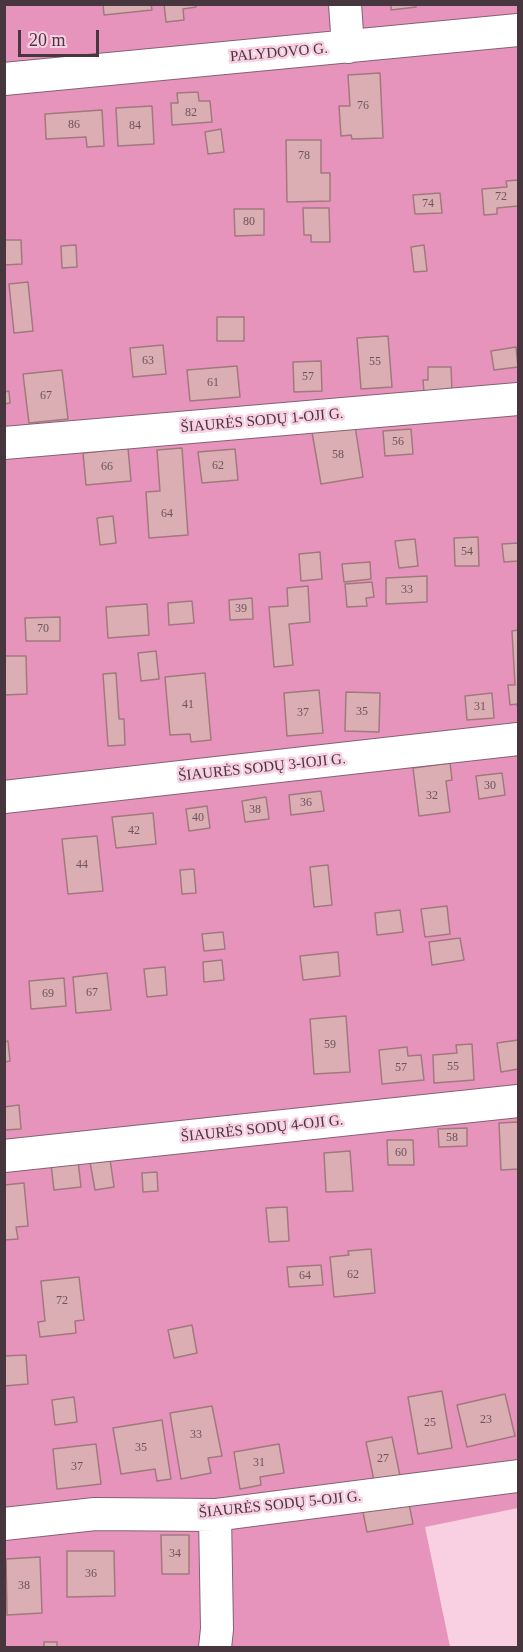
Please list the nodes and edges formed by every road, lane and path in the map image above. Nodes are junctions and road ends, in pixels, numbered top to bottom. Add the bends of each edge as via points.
1 (345, 4) edge
2 (519, 30) edge
3 (348, 47) junction
4 (4, 79) edge
5 (519, 399) edge
6 (4, 443) edge
7 (519, 739) edge
8 (4, 797) edge
9 (519, 1101) edge
10 (4, 1156) edge
11 (519, 1476) edge
12 (215, 1515) junction
13 (4, 1524) edge
14 (215, 1647) edge

1 - 3 street
2 - 3 street, PALYDOVO G.
3 - 4 street, PALYDOVO G.
5 - 6 street, ŠIAURĖS SODŲ 1-OJI G.
7 - 8 street, ŠIAURĖS SODŲ 3-IOJI G.
9 - 10 street, ŠIAURĖS SODŲ 4-OJI G.
11 - 12 street, ŠIAURĖS SODŲ 5-OJI G.
12 - 13 street, ŠIAURĖS SODŲ 5-OJI G. via 95,1514
12 - 14 street

